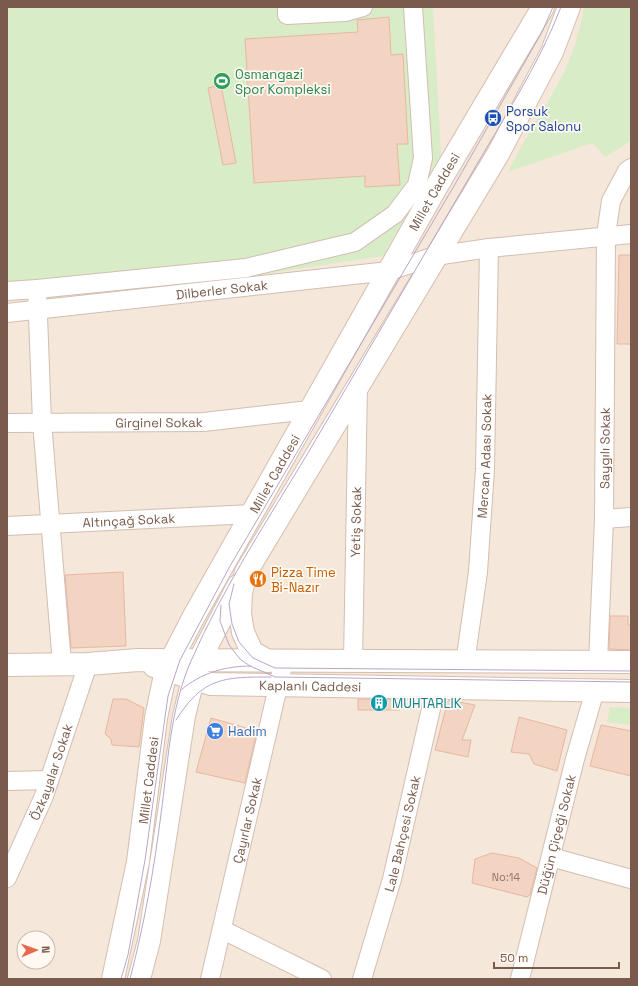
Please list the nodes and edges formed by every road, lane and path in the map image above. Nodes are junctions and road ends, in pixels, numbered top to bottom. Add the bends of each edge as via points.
1 (287, 7) edge
2 (363, 7) edge
3 (413, 7) edge
4 (543, 7) edge
5 (569, 7) edge
6 (631, 168) edge
7 (631, 234) edge
8 (606, 235) junction
9 (489, 248) junction
10 (435, 256) junction
11 (389, 270) junction
12 (37, 289) junction
13 (7, 291) edge
14 (39, 310) junction
15 (7, 313) edge
16 (358, 383) junction
17 (310, 410) junction
18 (42, 422) junction
19 (7, 423) edge
20 (252, 514) junction
21 (631, 517) edge
22 (604, 519) junction
23 (50, 525) junction
24 (7, 526) edge
25 (246, 572) junction
26 (276, 661) junction
27 (353, 661) junction
28 (598, 662) junction
29 (631, 662) edge
30 (465, 663) junction
31 (62, 664) junction
32 (88, 664) junction
33 (7, 665) edge
34 (169, 665) junction
35 (196, 670) junction
36 (279, 686) junction
37 (436, 687) junction
38 (595, 690) junction
39 (631, 691) edge
40 (49, 780) junction
41 (7, 781) edge
42 (551, 858) junction
43 (7, 878) edge
44 (631, 879) edge
45 (223, 930) junction
46 (113, 979) edge
47 (139, 979) edge
48 (210, 979) edge
49 (322, 979) edge
50 (362, 979) edge
51 (520, 979) edge

1 - 2 street via 287,15 345,12
3 - 12 street via 423,158 416,184 395,214 355,242 246,268
4 - 11 main road, Millet Caddesi
5 - 10 main road, Millet Caddesi via 552,52 498,154
6 - 8 street, Saygılı Sokak via 611,201
7 - 8 street, Dilberler Sokak
8 - 9 street, Dilberler Sokak
8 - 22 street, Saygılı Sokak
9 - 10 street, Dilberler Sokak
9 - 30 street, Mercan Adası Sokak via 485,469 478,572
10 - 11 street, Dilberler Sokak
10 - 16 main road, Millet Caddesi
11 - 14 street, Dilberler Sokak
11 - 17 main road, Millet Caddesi
12 - 13 street
12 - 14 street
14 - 15 street, Dilberler Sokak
14 - 18 street
16 - 25 main road, Millet Caddesi
16 - 27 street, Yetiş Sokak
17 - 18 street, Girginel Sokak via 204,422
17 - 20 main road, Millet Caddesi
18 - 19 street, Girginel Sokak
18 - 23 street
20 - 23 street, Altınçağ Sokak
20 - 34 main road, Millet Caddesi
21 - 22 street
22 - 28 street, Saygılı Sokak
23 - 24 street, Altınçağ Sokak
23 - 31 street
25 - 26 main road, Millet Caddesi via 241,593 240,614 243,632 252,652
25 - 35 main road, Millet Caddesi
26 - 27 main road, Kaplanlı Caddesi
26 - 35 main road, Kaplanlı Caddesi
26 - 36 street, Çayırlar Sokak
27 - 30 main road, Kaplanlı Caddesi
28 - 29 main road, Kaplanlı Caddesi
28 - 30 main road, Kaplanlı Caddesi
31 - 32 main road, Kaplanlı Caddesi
31 - 33 main road, Kaplanlı Caddesi
32 - 34 main road, Kaplanlı Caddesi via 138,660
32 - 40 street, Özkayalar Sokak
34 - 35 main road, Kaplanlı Caddesi
34 - 46 main road, Millet Caddesi via 156,718 138,862
35 - 36 main road, Kaplanlı Caddesi via 210,684
35 - 47 main road, Millet Caddesi via 184,716 149,941
36 - 37 main road, Kaplanlı Caddesi
36 - 45 street, Çayırlar Sokak
37 - 38 main road, Kaplanlı Caddesi
37 - 50 street, Lale Bahçesi Sokak via 392,878
38 - 39 main road, Kaplanlı Caddesi
38 - 42 street, Düğün Çiçeği Sokak
40 - 41 street
40 - 43 street, Özkayalar Sokak
42 - 44 street
42 - 51 street, Düğün Çiçeği Sokak
45 - 48 street, Çayırlar Sokak
45 - 49 street

